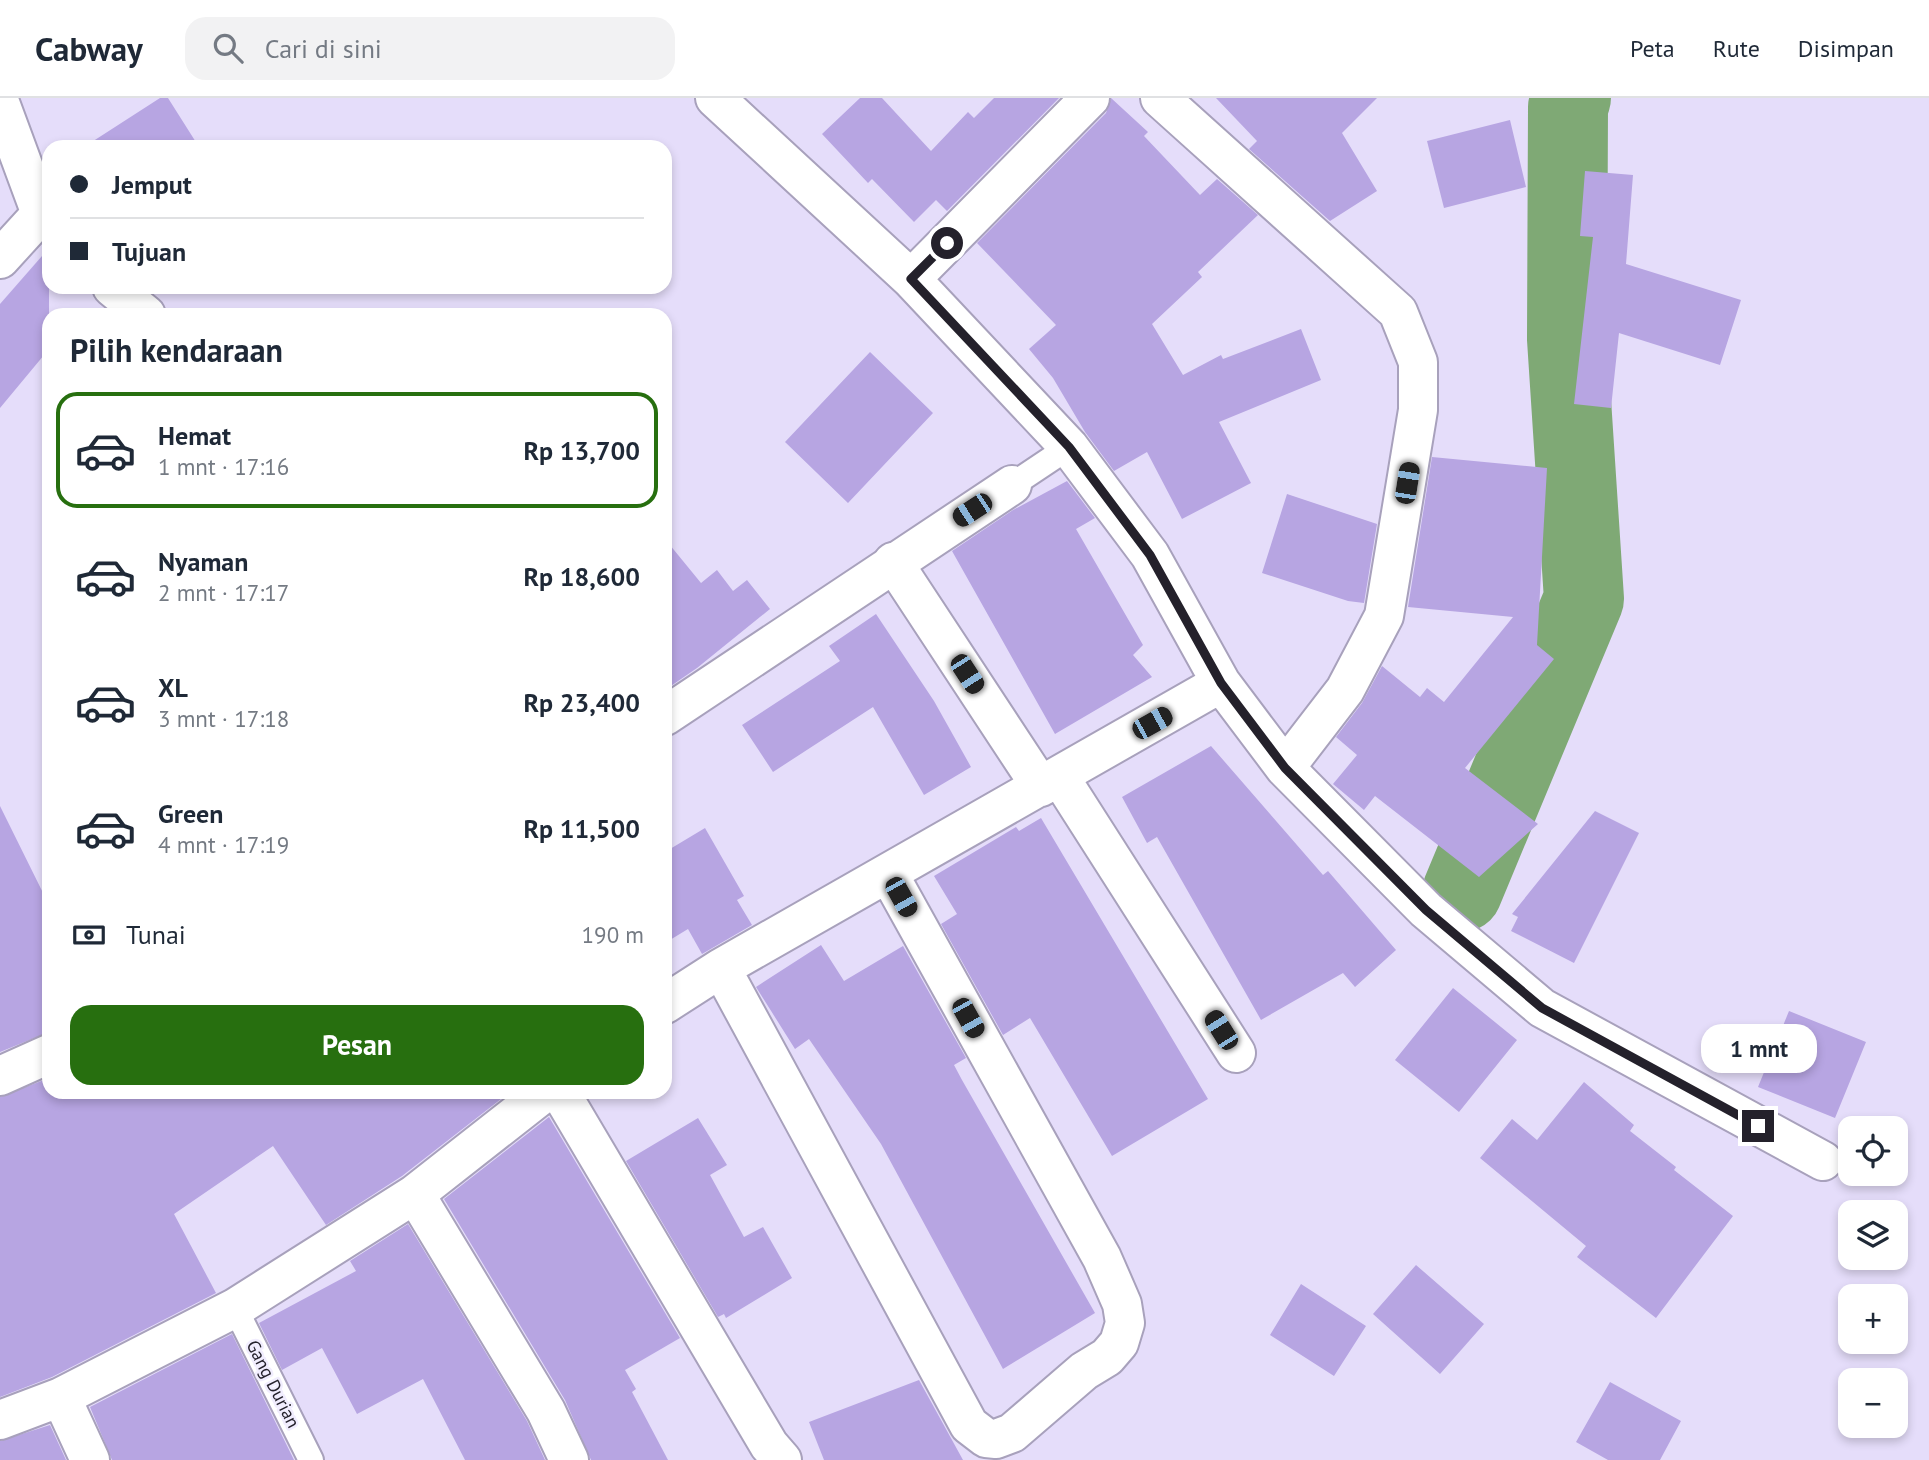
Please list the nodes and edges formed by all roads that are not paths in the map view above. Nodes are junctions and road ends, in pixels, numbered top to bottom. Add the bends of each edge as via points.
1 (715, 98) edge
2 (1090, 98) edge
3 (1160, 98) edge
4 (0, 103) edge
5 (42, 211) edge
6 (42, 222) edge
7 (0, 259) edge
8 (911, 279) junction
9 (120, 294) edge
10 (138, 308) edge
11 (1069, 447) junction
12 (1012, 485) joint
13 (894, 562) junction
14 (1221, 683) junction
15 (672, 711) edge
16 (1285, 768) junction
17 (1050, 781) junction
18 (888, 873) junction
19 (721, 968) junction
20 (672, 1000) edge
21 (1236, 1053) dead end
22 (42, 1057) edge
23 (0, 1076) edge
24 (536, 1099) edge
25 (564, 1099) edge
26 (1823, 1161) dead end
27 (415, 1194) junction
28 (235, 1308) junction
29 (61, 1397) junction
30 (0, 1420) edge
31 (90, 1460) edge
32 (311, 1460) edge
33 (569, 1460) edge
34 (782, 1460) edge

1 - 8 street
2 - 8 street
3 - 16 street via 1398,312 1418,362 1418,410 1384,616 1345,690
4 - 5 street
6 - 7 street
8 - 11 street
9 - 10 street
11 - 12 lane
11 - 14 street via 1150,555
12 - 13 street
13 - 15 street
13 - 17 street
14 - 16 street
14 - 17 street
16 - 26 street via 1426,910 1542,1008
17 - 18 street
17 - 21 street
18 - 19 street
18 - 19 street via 1102,1258 1122,1304 1123,1335 1107,1357 1012,1433 986,1438 969,1425
19 - 20 street
22 - 23 street
24 - 27 street
25 - 34 street
27 - 28 street
27 - 33 street via 546,1411
28 - 29 street
28 - 32 lane, Gang Durian
29 - 30 street
29 - 31 street

